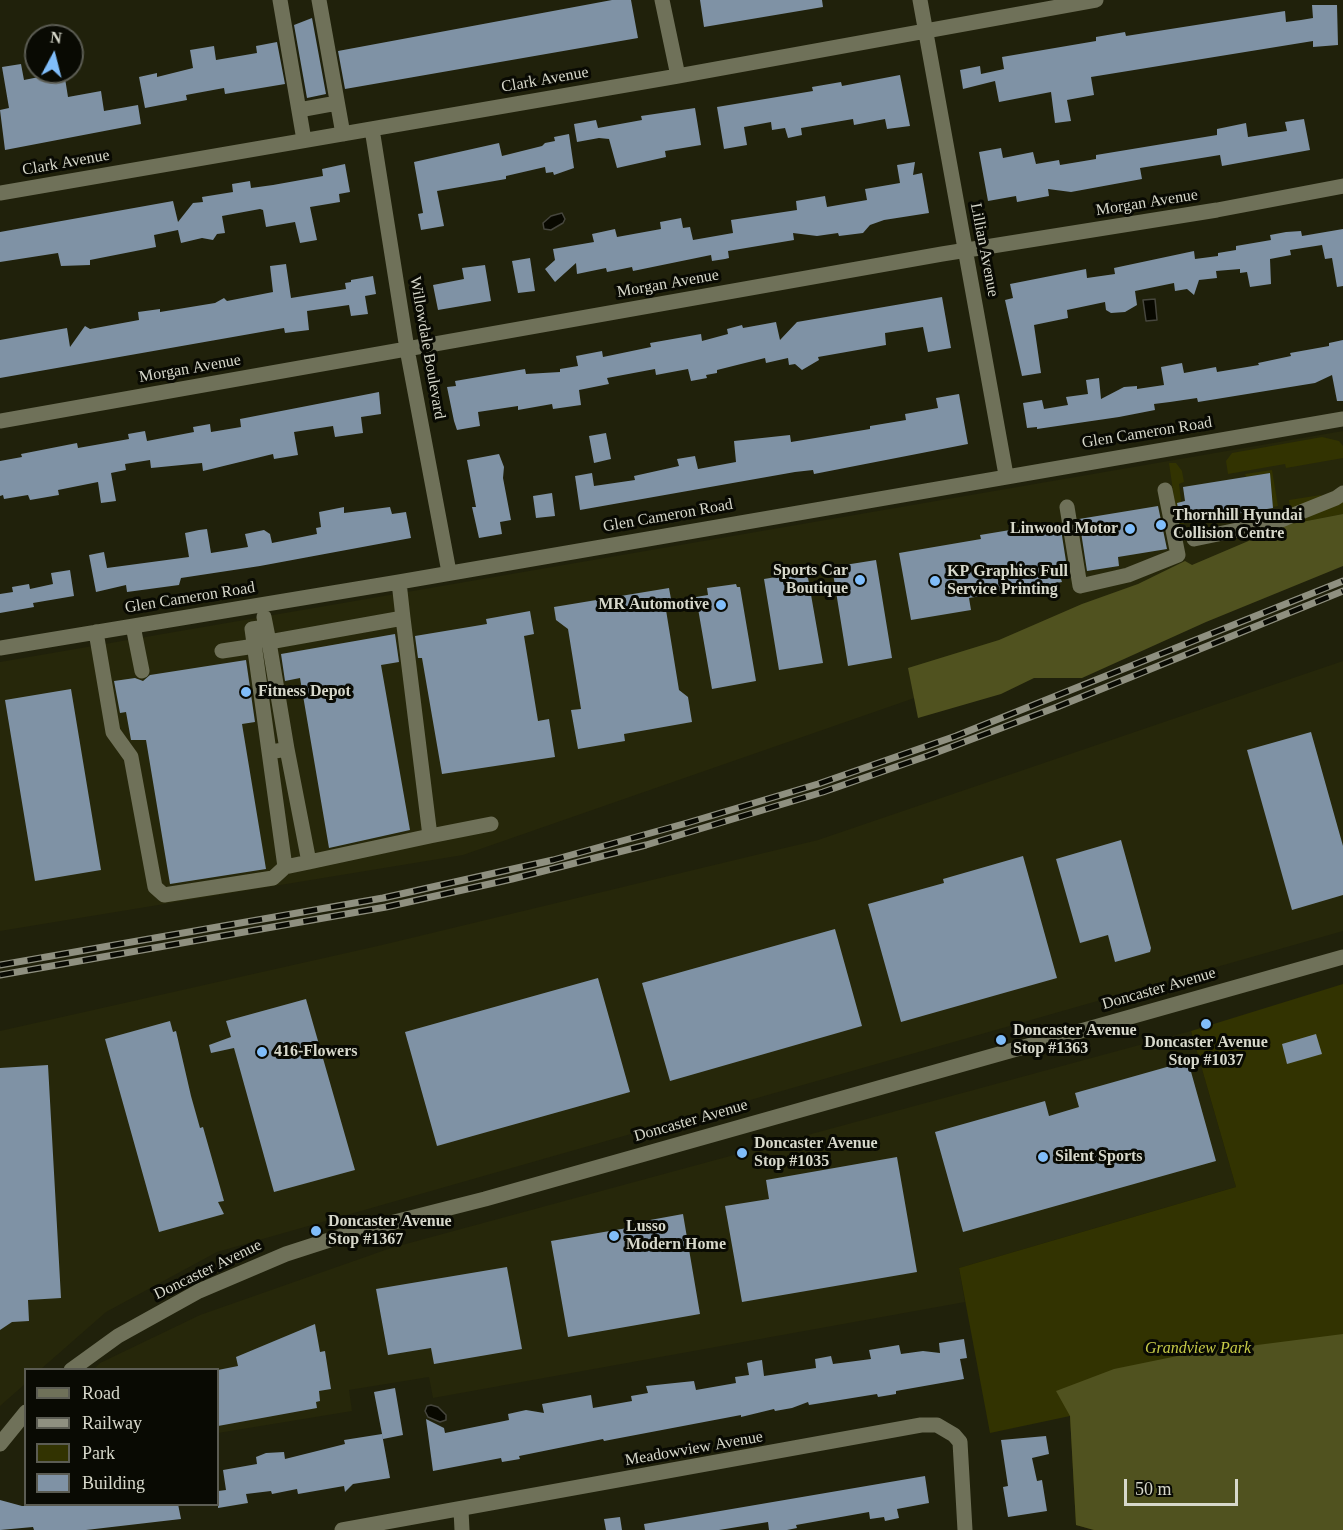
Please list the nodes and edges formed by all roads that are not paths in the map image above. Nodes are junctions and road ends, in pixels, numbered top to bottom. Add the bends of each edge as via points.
1 (280, 0) edge
2 (319, 0) edge
3 (662, 0) edge
4 (920, 0) edge
5 (1096, 0) edge
6 (927, 31) junction
7 (678, 76) junction
8 (338, 103) junction
9 (298, 110) junction
10 (372, 129) junction
11 (343, 134) junction
12 (304, 140) junction
13 (1343, 186) edge
14 (0, 193) edge
15 (967, 250) junction
16 (407, 349) junction
17 (1343, 419) edge
18 (0, 421) edge
19 (1006, 475) junction
20 (1165, 490) dead end
21 (1343, 493) edge
22 (1067, 507) dead end
23 (1194, 538) dead end
24 (449, 572) junction
25 (399, 582) junction
26 (261, 605) junction
27 (403, 618) junction
28 (133, 626) junction
29 (96, 632) junction
30 (262, 644) junction
31 (0, 648) edge
32 (222, 651) dead end
33 (142, 671) dead end
34 (287, 749) junction
35 (271, 752) junction
36 (491, 824) dead end
37 (430, 836) junction
38 (309, 862) junction
39 (285, 867) junction
40 (1343, 957) edge
41 (74, 1368) edge
42 (24, 1414) edge
43 (0, 1444) edge
44 (461, 1510) junction
45 (342, 1530) edge
46 (462, 1530) edge
47 (965, 1530) edge

1 - 9 street
2 - 8 street
3 - 7 street
4 - 6 street, Lillian Avenue
5 - 6 street, Clark Avenue
6 - 7 street, Clark Avenue
6 - 15 street, Lillian Avenue
7 - 10 street, Clark Avenue
8 - 9 street
8 - 11 street
9 - 12 street
10 - 11 street, Clark Avenue
10 - 16 street, Willowdale Boulevard
11 - 12 street, Clark Avenue
12 - 14 street, Clark Avenue
13 - 15 street, Morgan Avenue
15 - 16 street, Morgan Avenue
15 - 19 street, Lillian Avenue
16 - 18 street, Morgan Avenue
16 - 24 street, Willowdale Boulevard
17 - 19 street, Glen Cameron Road
19 - 24 street, Glen Cameron Road
20 - 22 street via 1178,555 1128,575 1080,586
21 - 23 street via 1276,522
24 - 25 street, Glen Cameron Road
25 - 26 street, Glen Cameron Road
25 - 27 street
26 - 28 street, Glen Cameron Road
26 - 30 street via 266,627
27 - 30 street
27 - 37 street
28 - 29 street, Glen Cameron Road
28 - 33 street
29 - 31 street, Glen Cameron Road
29 - 39 street via 113,732 131,757 154,887 164,895 186,892 273,878
30 - 32 street
30 - 34 street
30 - 35 street
34 - 35 street
34 - 38 street
35 - 39 street
36 - 37 street
37 - 38 street
38 - 39 street
40 - 41 street, Doncaster Avenue via 286,1254 200,1291 118,1336
42 - 43 street
44 - 45 street, Meadowview Avenue
44 - 46 street
44 - 47 street, Meadowview Avenue via 937,1425 960,1442

